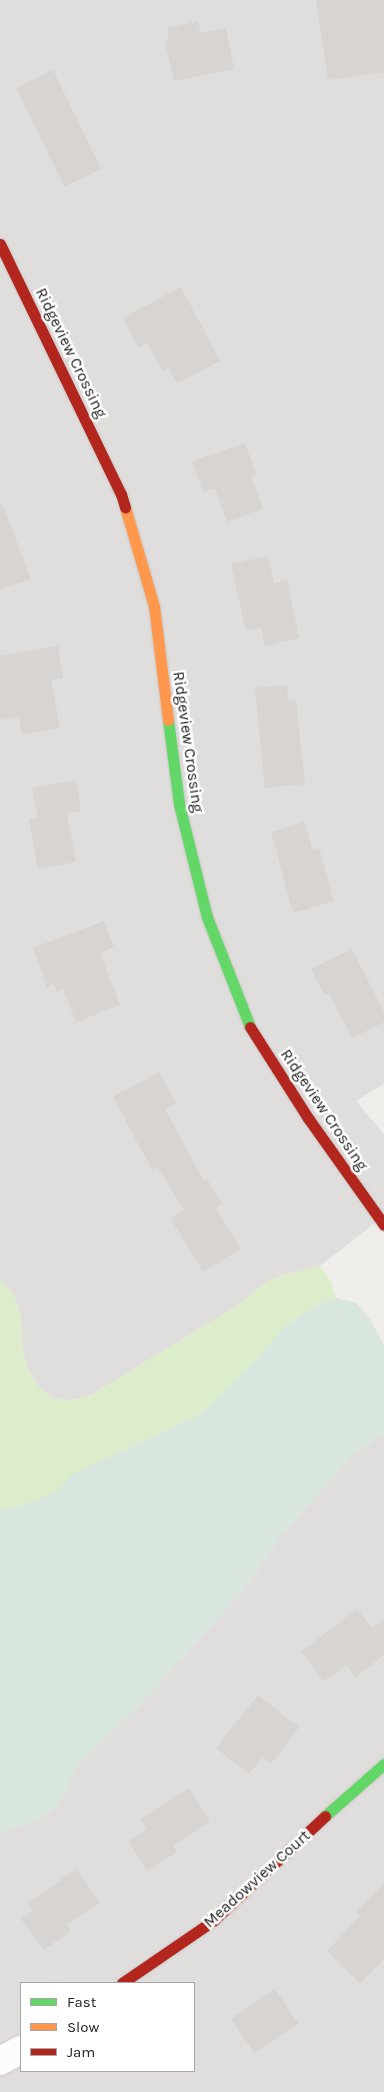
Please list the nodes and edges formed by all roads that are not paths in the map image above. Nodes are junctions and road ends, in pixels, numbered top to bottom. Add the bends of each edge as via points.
1 (0, 244) edge
2 (384, 1225) edge
3 (384, 1764) edge
4 (123, 1982) edge
5 (20, 2051) edge
6 (0, 2062) edge

1 - 2 street, Ridgeview Crossing via 120,494 154,606 179,804 207,918 246,1021 308,1118
3 - 4 street, Meadowview Court via 214,1920
5 - 6 street

